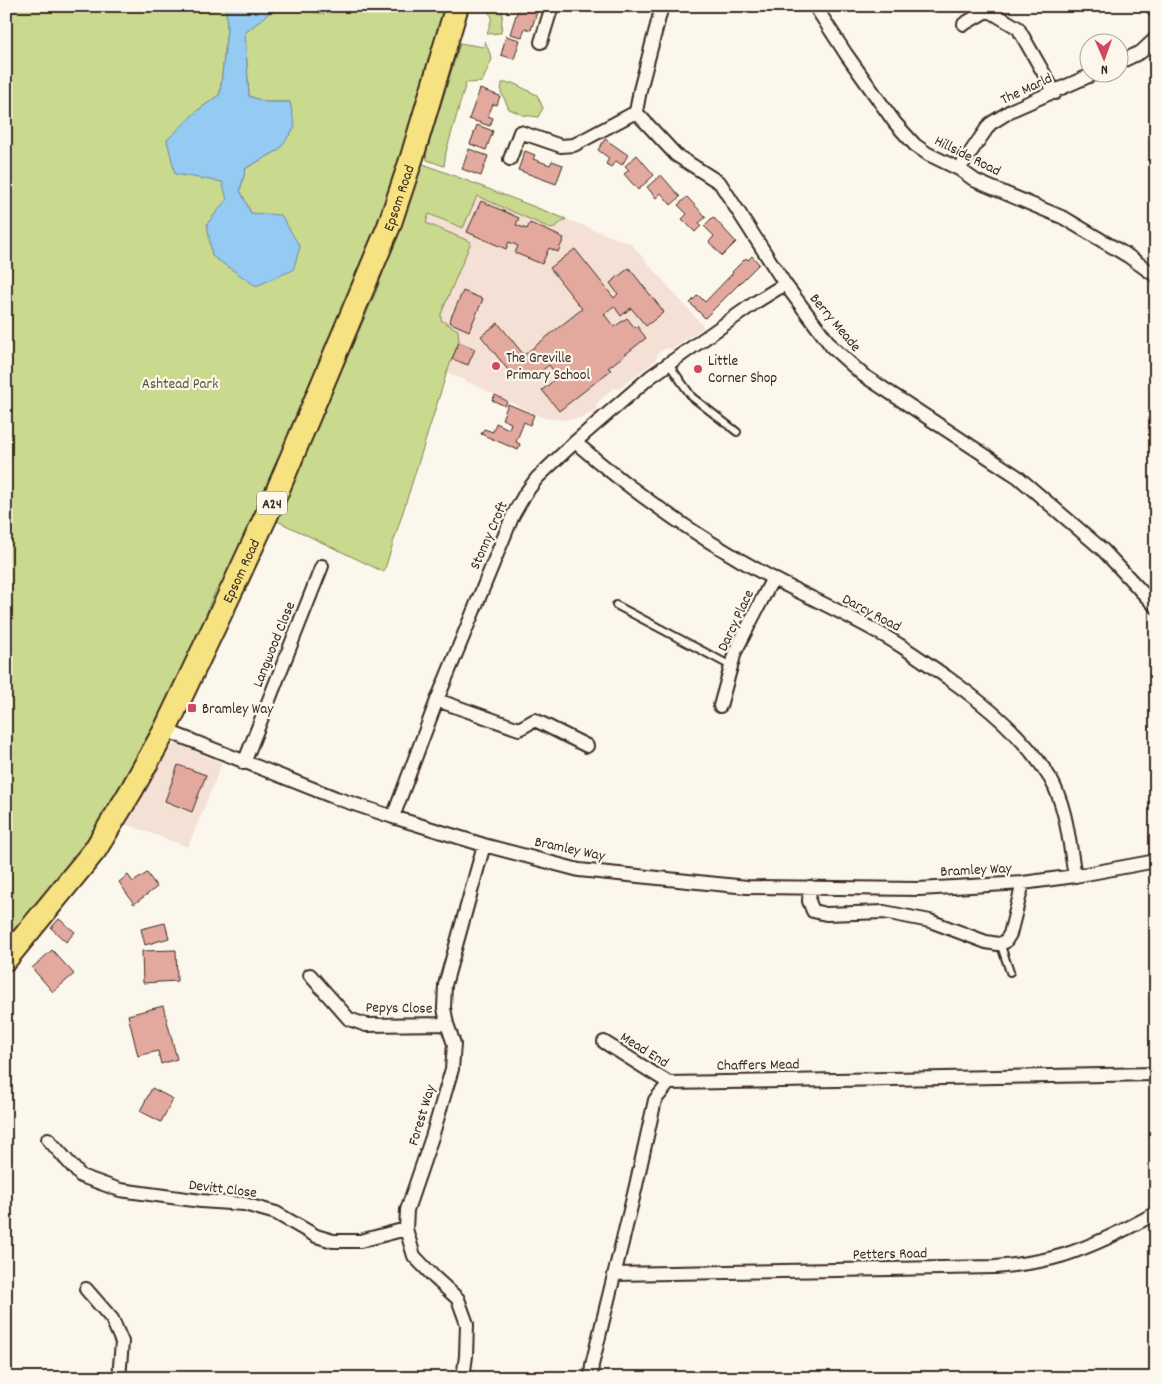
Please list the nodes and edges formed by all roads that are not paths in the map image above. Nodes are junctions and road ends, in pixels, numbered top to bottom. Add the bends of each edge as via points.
1 (457, 6) edge
2 (552, 6) edge
3 (662, 6) edge
4 (815, 6) edge
5 (1152, 6) edge
6 (1156, 12) edge
7 (964, 24) dead end
8 (1156, 38) edge
9 (541, 42) dead end
10 (1130, 57) edge
11 (1080, 81) edge
12 (1055, 93) junction
13 (636, 112) junction
14 (510, 159) dead end
15 (959, 169) junction
16 (1156, 276) edge
17 (785, 284) junction
18 (668, 363) junction
19 (738, 432) dead end
20 (575, 442) junction
21 (322, 566) dead end
22 (773, 578) junction
23 (616, 605) dead end
24 (1156, 607) edge
25 (731, 666) junction
26 (437, 700) junction
27 (720, 706) dead end
28 (165, 730) junction
29 (587, 746) dead end
30 (244, 763) junction
31 (393, 817) junction
32 (484, 845) junction
33 (1156, 861) edge
34 (1075, 876) junction
35 (1023, 883) junction
36 (810, 887) junction
37 (1000, 943) junction
38 (6, 959) edge
39 (1010, 972) dead end
40 (310, 975) dead end
41 (447, 1024) junction
42 (604, 1042) dead end
43 (1156, 1074) edge
44 (669, 1083) junction
45 (48, 1138) dead end
46 (1156, 1213) edge
47 (406, 1229) junction
48 (614, 1274) junction
49 (86, 1289) dead end
50 (119, 1378) edge
51 (463, 1378) edge
52 (591, 1378) edge

1 - 28 highway, Epsom Road / A24 via 389,226 270,507
2 - 9 street
3 - 13 street
4 - 15 street, Hillside Road via 895,123 915,145
5 - 6 street
7 - 12 street via 988,10 1018,28
8 - 10 street
11 - 12 street, The Marld
12 - 15 street, The Marld via 1012,110 990,124
13 - 14 street via 574,144 562,146 520,132
13 - 17 street, Berry Meade via 676,155 720,183
15 - 16 street, Hillside Road via 976,181 1064,218
17 - 18 street, Stonny Croft
17 - 24 street, Berry Meade via 832,347 863,375 1018,477 1103,550
18 - 19 lane via 692,397
18 - 20 street, Stonny Croft
20 - 22 street, Darcy Road via 652,503
20 - 26 street, Stonny Croft via 537,478 513,515
21 - 30 street, Langwood Close
22 - 25 street, Darcy Place
22 - 34 street, Darcy Road via 900,645 991,710 1026,746 1060,798
23 - 25 lane
25 - 27 street, Darcy Place
26 - 29 street via 520,729 535,720
26 - 31 street, Stonny Croft
28 - 30 street, Bramley Way
28 - 38 highway, Epsom Road / A24 via 95,850
30 - 31 street, Bramley Way
31 - 32 street, Bramley Way
32 - 36 street, Bramley Way via 579,870 747,887
32 - 41 street, Forest Way via 445,985
33 - 34 street, Bramley Way
34 - 35 street, Bramley Way
35 - 36 street, Bramley Way via 919,888
35 - 37 street, Bramley Way via 1010,934 1005,942
36 - 37 street via 809,901 813,911 826,914 884,912 930,921 986,942
37 - 39 lane
40 - 41 street, Pepys Close via 349,1019 366,1025
41 - 47 street, Forest Way via 454,1044 452,1068 407,1210
42 - 44 street, Mead End
43 - 44 street, Chaffers Mead
44 - 48 street via 655,1100
45 - 47 street, Devitt Close via 81,1176 120,1190 244,1204 276,1213 316,1236 333,1241 360,1241
46 - 48 street, Petters Road via 1064,1255 995,1267
47 - 51 street, Forest Way via 414,1256 458,1299 467,1324
48 - 52 street
49 - 50 street via 112,1319 122,1342

